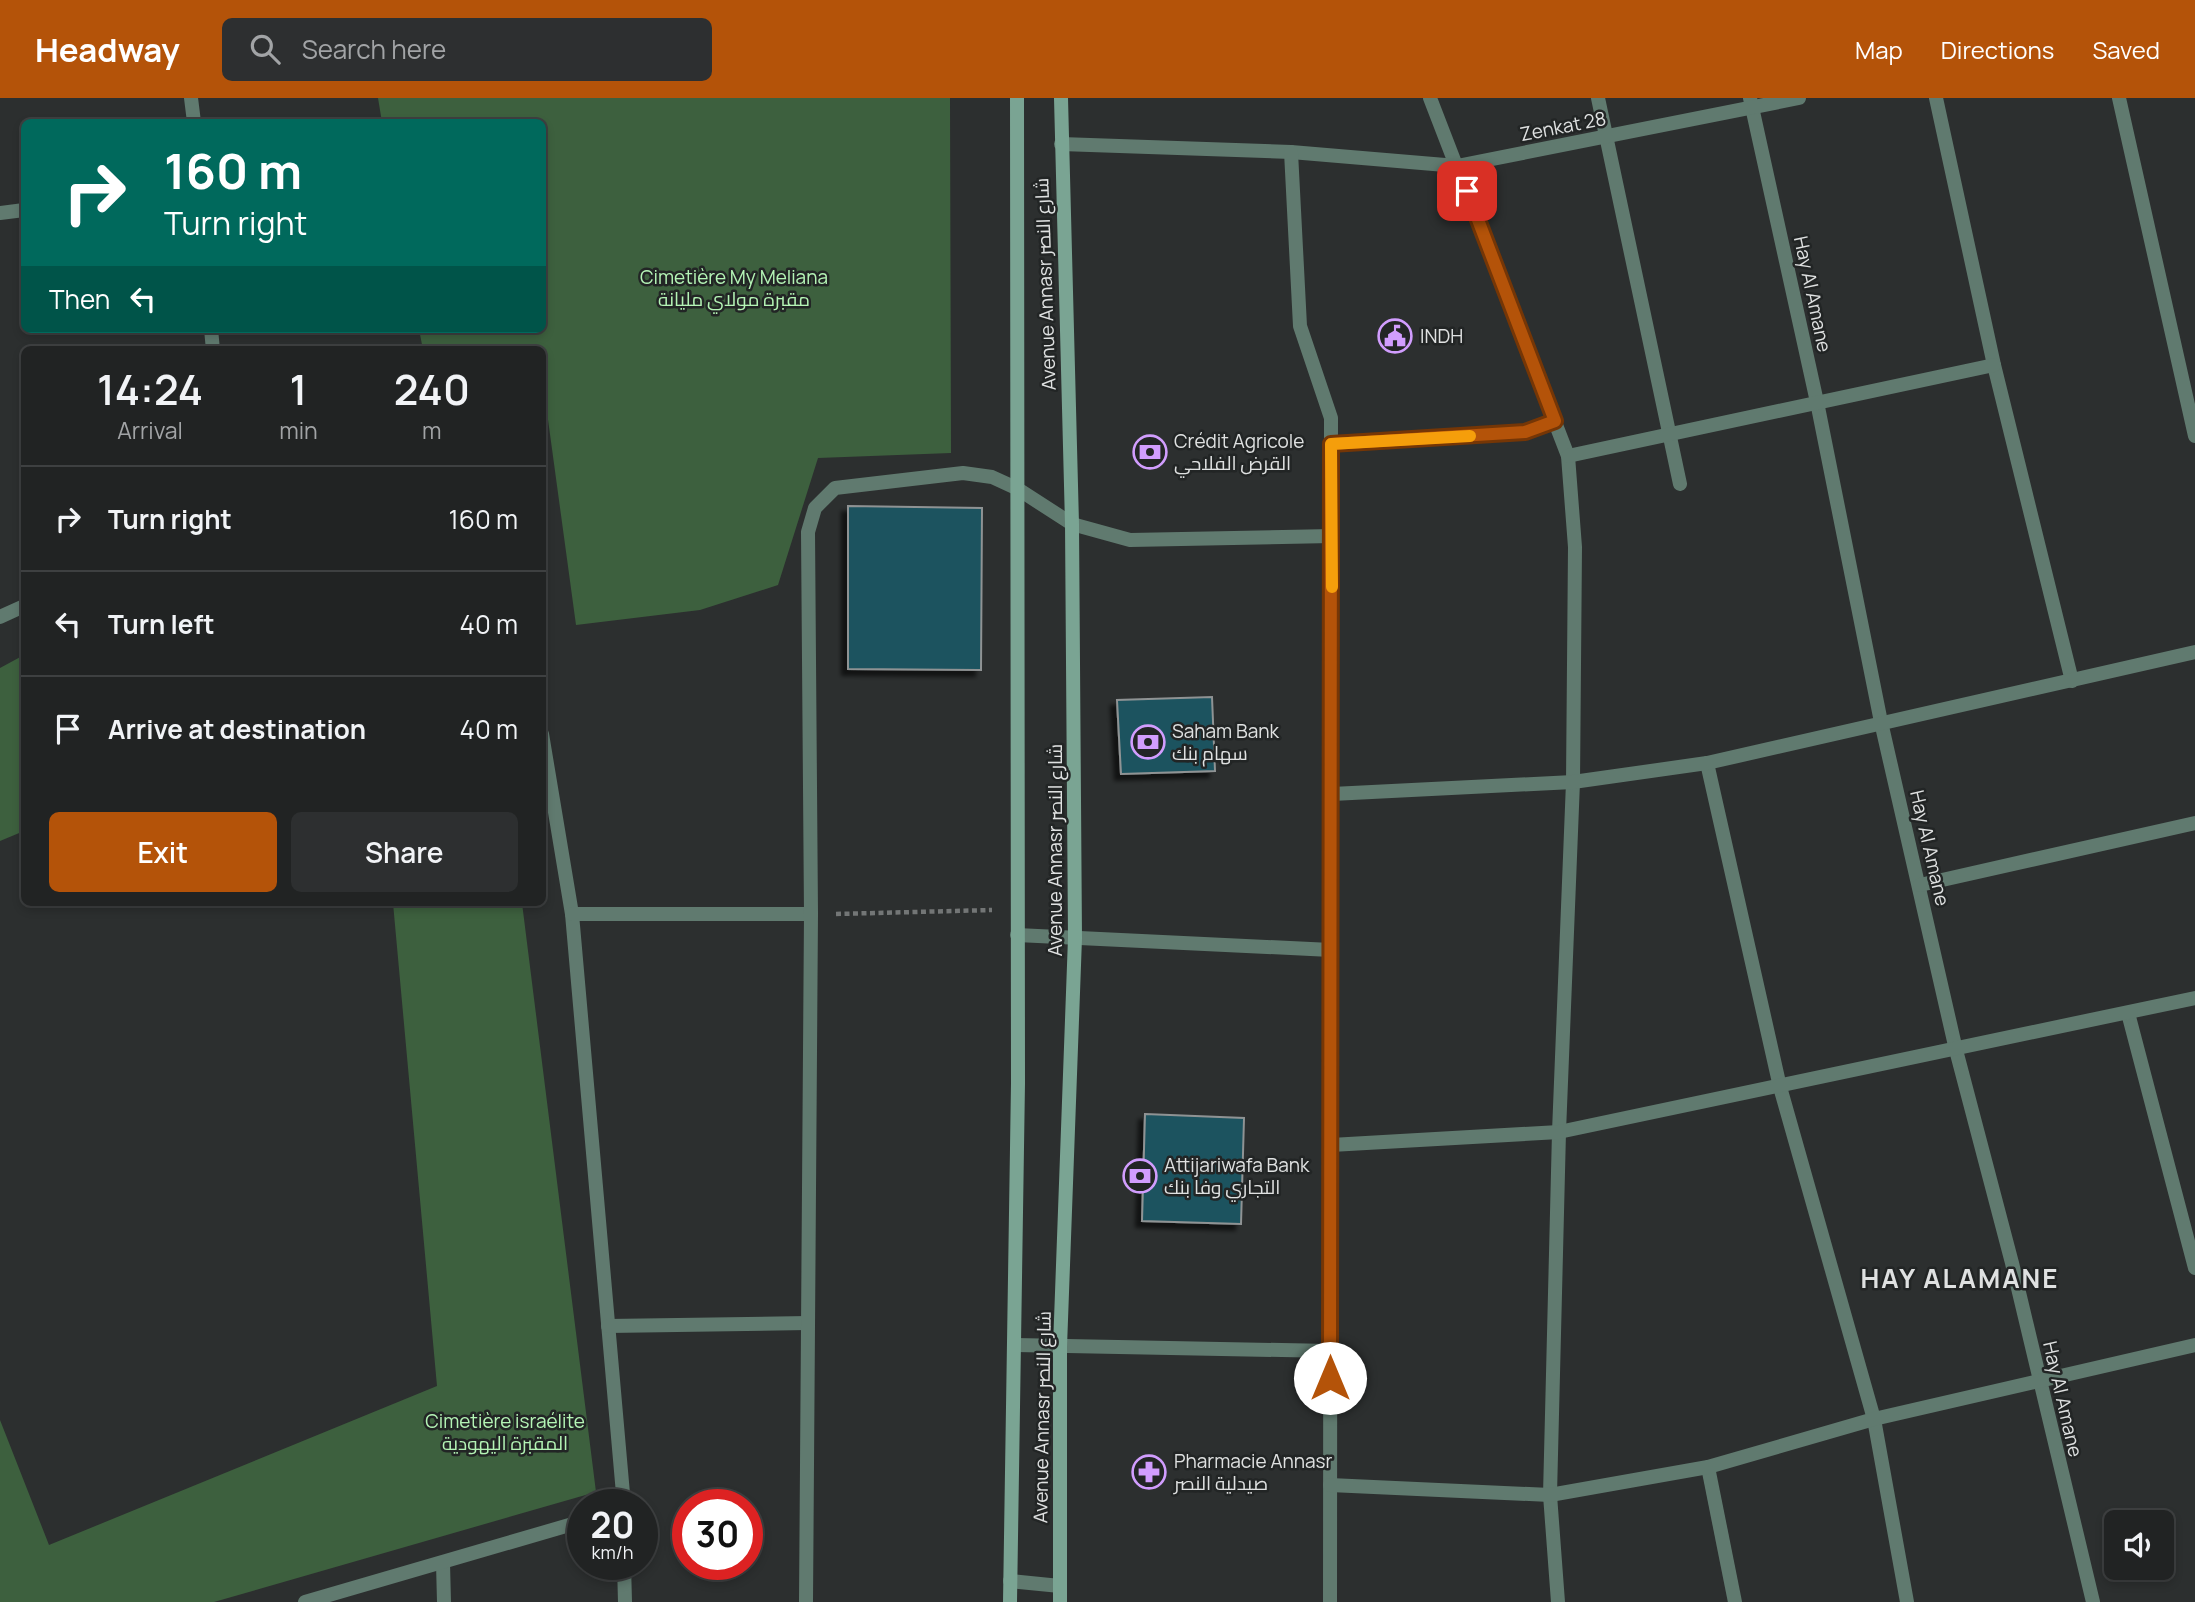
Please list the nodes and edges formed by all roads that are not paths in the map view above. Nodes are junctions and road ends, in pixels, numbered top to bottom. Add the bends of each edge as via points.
1 (191, 98) edge
2 (1017, 98) edge
3 (1061, 98) edge
4 (1430, 98) edge
5 (1598, 98) edge
6 (1799, 98) edge
7 (1936, 98) edge
8 (2119, 98) edge
9 (1751, 103) edge
10 (194, 119) edge
11 (1607, 138) junction
12 (1061, 144) junction
13 (1291, 152) junction
14 (1457, 166) junction
15 (21, 211) edge
16 (0, 213) edge
17 (1994, 365) junction
18 (1817, 402) junction
19 (1555, 421) junction
20 (1669, 433) junction
21 (2195, 436) edge
22 (1331, 444) junction
23 (1568, 456) junction
24 (1680, 484) dead end
25 (1018, 489) junction
26 (1072, 524) junction
27 (1332, 536) junction
28 (21, 607) edge
29 (0, 617) edge
30 (2195, 652) edge
31 (2072, 681) junction
32 (1881, 722) junction
33 (546, 758) edge
34 (1707, 763) junction
35 (1573, 782) junction
36 (1332, 794) junction
37 (2195, 823) edge
38 (1920, 885) junction
39 (572, 914) junction
40 (811, 914) junction
41 (1017, 935) junction
42 (1075, 939) junction
43 (1331, 950) junction
44 (2195, 998) edge
45 (2128, 1013) junction
46 (1956, 1050) junction
47 (1780, 1087) junction
48 (1559, 1132) junction
49 (1331, 1145) junction
50 (2195, 1268) edge
51 (808, 1323) junction
52 (608, 1326) junction
53 (1015, 1345) junction
54 (2195, 1345) edge
55 (1060, 1347) junction
56 (1330, 1351) junction
57 (2038, 1380) junction
58 (1874, 1419) junction
59 (1708, 1467) junction
60 (1330, 1485) junction
61 (623, 1489) edge
62 (1550, 1495) junction
63 (567, 1526) edge
64 (443, 1563) junction
65 (624, 1580) edge
66 (1010, 1581) junction
67 (1060, 1586) junction
68 (305, 1602) edge
69 (444, 1602) edge
70 (625, 1602) edge
71 (806, 1602) edge
72 (1010, 1602) edge
73 (1060, 1602) edge
74 (1330, 1602) edge
75 (1558, 1602) edge
76 (1735, 1602) edge
77 (1907, 1602) edge
78 (2093, 1602) edge

1 - 10 street
2 - 25 main road, Avenue Annasr شارع النصر
3 - 12 main road, Avenue Annasr شارع النصر
4 - 14 street
5 - 11 street
6 - 9 street, Zenkat 28
7 - 17 street
8 - 21 street
9 - 11 street, Zenkat 28
9 - 18 street, Hay Al Amane
11 - 14 street, Zenkat 28
11 - 20 street
12 - 13 street, Zenkat 28
12 - 26 main road, Avenue Annasr شارع النصر
13 - 14 street, Zenkat 28
13 - 22 street via 1300,326 1331,418
14 - 19 street
15 - 16 street
17 - 18 street
17 - 31 street
18 - 20 street
18 - 32 street, Hay Al Amane
19 - 22 street via 1525,432
19 - 23 street
20 - 23 street
20 - 24 street
22 - 27 street
23 - 35 street via 1575,547
25 - 26 street
25 - 40 street via 992,477 963,473 835,488 815,508 808,532
25 - 41 main road, Avenue Annasr شارع النصر
26 - 27 street via 1130,540
26 - 42 main road, Avenue Annasr شارع النصر
27 - 36 street
28 - 29 street
30 - 31 street
31 - 32 street
32 - 34 street
32 - 38 street, Hay Al Amane
33 - 39 street
34 - 35 street
34 - 47 street
35 - 36 street
35 - 48 street
36 - 43 street
37 - 38 street
38 - 46 street, Hay Al Amane
39 - 40 street
39 - 52 street
40 - 51 street
41 - 42 street
41 - 53 main road, Avenue Annasr شارع النصر
42 - 43 street
42 - 55 main road, Avenue Annasr شارع النصر
43 - 49 street
44 - 45 street
45 - 46 street
45 - 50 street
46 - 47 street
46 - 57 street, Hay Al Amane
47 - 48 street
47 - 58 street
48 - 49 street
48 - 62 street
49 - 56 street
51 - 52 street
51 - 71 street
52 - 61 street
53 - 55 street
53 - 66 main road, Avenue Annasr شارع النصر
54 - 57 street
55 - 56 street
55 - 67 main road, Avenue Annasr شارع النصر
56 - 60 street
57 - 58 street
57 - 78 street, Hay Al Amane
58 - 59 street
58 - 77 street
59 - 62 street
59 - 76 street
60 - 62 street
60 - 74 street
62 - 75 street
63 - 64 street
64 - 68 street
64 - 69 street
65 - 70 street
66 - 67 street
66 - 72 main road, Avenue Annasr شارع النصر
67 - 73 main road, Avenue Annasr شارع النصر

